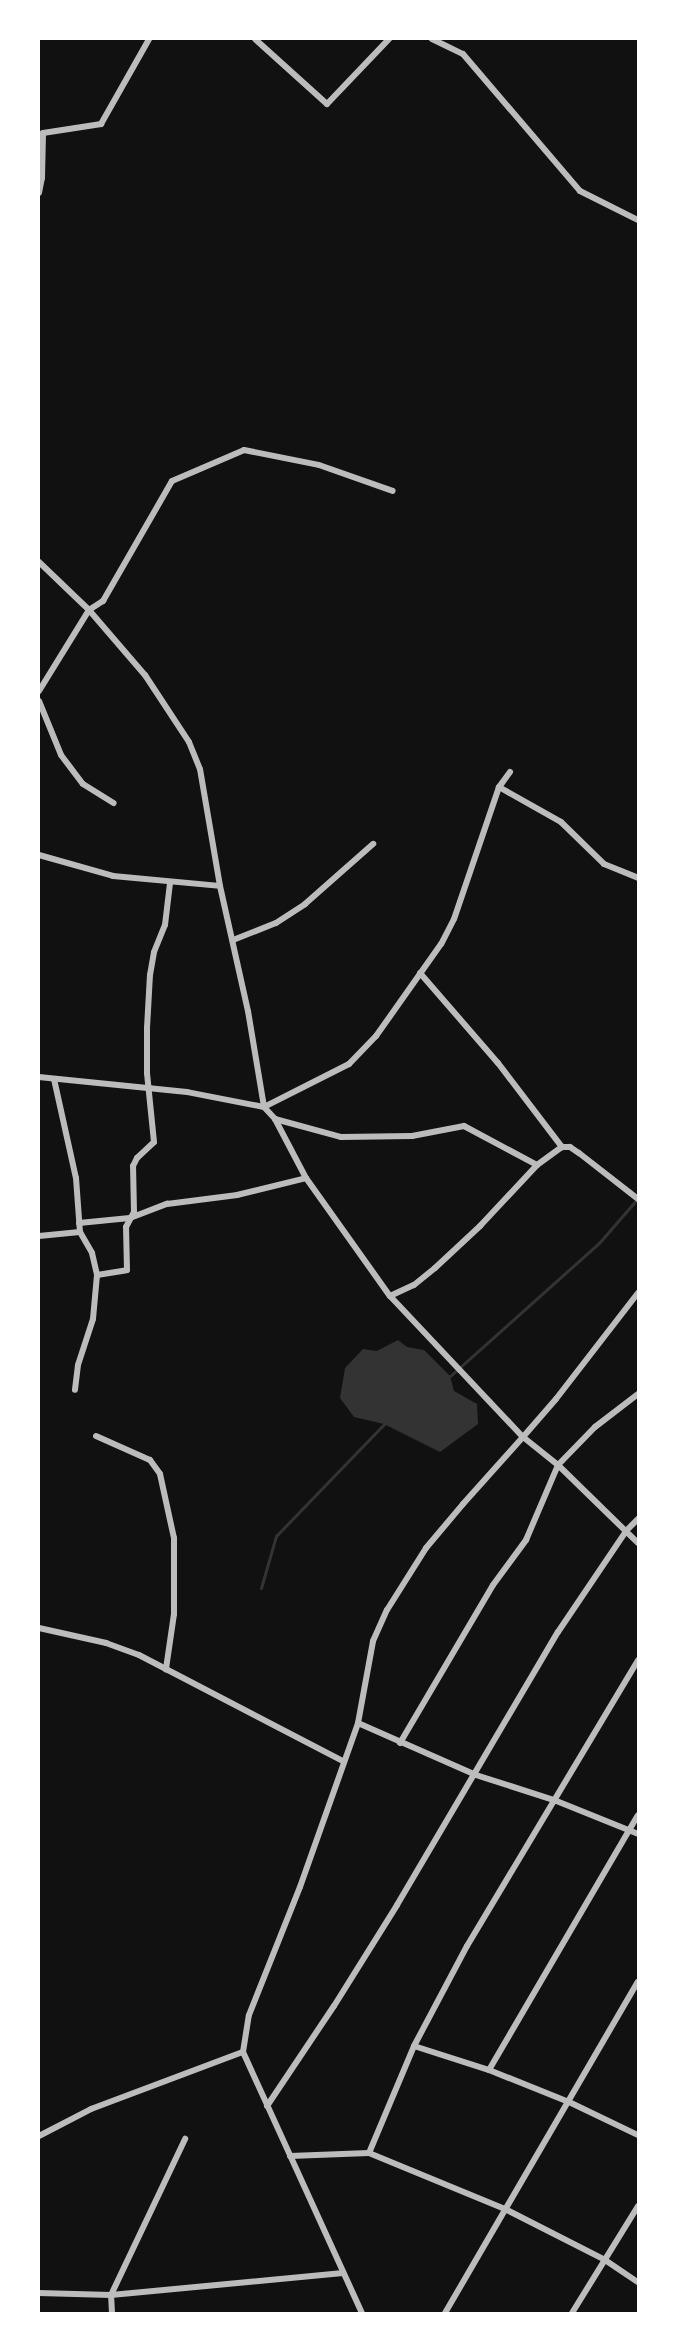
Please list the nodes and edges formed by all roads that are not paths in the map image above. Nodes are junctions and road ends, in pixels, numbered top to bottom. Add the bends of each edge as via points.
1 (149, 39) edge
2 (255, 39) edge
3 (389, 39) edge
4 (432, 39) edge
5 (39, 193) edge
6 (638, 220) edge
7 (393, 490) dead end
8 (39, 562) edge
9 (89, 610) junction
10 (39, 691) edge
11 (39, 701) edge
12 (510, 772) dead end
13 (499, 787) junction
14 (114, 803) dead end
15 (373, 844) dead end
16 (39, 855) edge
17 (638, 878) edge
18 (170, 883) junction
19 (220, 886) junction
20 (232, 940) junction
21 (420, 973) junction
22 (39, 1077) edge
23 (54, 1079) junction
24 (148, 1087) junction
25 (264, 1107) junction
26 (275, 1119) junction
27 (562, 1147) junction
28 (537, 1165) junction
29 (306, 1178) junction
30 (638, 1199) edge
31 (130, 1218) junction
32 (79, 1223) junction
33 (80, 1232) junction
34 (39, 1236) edge
35 (97, 1275) junction
36 (638, 1293) edge
37 (390, 1296) junction
38 (75, 1390) dead end
39 (638, 1394) edge
40 (96, 1436) dead end
41 (523, 1437) junction
42 (558, 1465) junction
43 (638, 1519) edge
44 (626, 1531) junction
45 (638, 1543) edge
46 (39, 1628) edge
47 (638, 1660) edge
48 (166, 1669) junction
49 (358, 1723) junction
50 (400, 1743) junction
51 (343, 1761) junction
52 (476, 1775) junction
53 (554, 1800) junction
54 (638, 1815) edge
55 (628, 1830) junction
56 (638, 1834) edge
57 (638, 1982) edge
58 (414, 2046) junction
59 (243, 2052) junction
60 (489, 2070) junction
61 (569, 2102) junction
62 (267, 2106) junction
63 (638, 2135) edge
64 (39, 2136) edge
65 (185, 2139) dead end
66 (369, 2153) junction
67 (290, 2156) junction
68 (638, 2206) edge
69 (507, 2210) junction
70 (605, 2260) junction
71 (343, 2273) junction
72 (638, 2282) edge
73 (39, 2293) edge
74 (111, 2295) junction
75 (112, 2313) edge
76 (362, 2313) edge
77 (446, 2313) edge
78 (572, 2313) edge

1 - 5 street via 101,124 43,133
2 - 3 street via 327,104
4 - 6 street via 463,54 580,190
7 - 9 street via 319,465 244,450 172,481 103,601
8 - 9 street
9 - 10 street
9 - 19 street via 145,675 195,756
11 - 14 street via 48,729 83,784
12 - 13 street
13 - 17 street via 561,822 604,864
13 - 21 street via 454,919
15 - 20 street via 305,904 276,923
16 - 18 street via 113,876
18 - 19 street
18 - 24 street via 165,925 150,975
19 - 20 street
20 - 25 street
21 - 25 street via 376,1036 349,1064
21 - 27 street via 498,1063
22 - 23 street
23 - 24 street
23 - 32 street via 76,1178
24 - 25 street
24 - 31 street via 154,1142 133,1166 134,1212
25 - 26 street
26 - 28 street via 340,1137 412,1136 464,1126
26 - 29 street
27 - 28 street
27 - 30 street via 579,1153
28 - 37 street via 435,1268 414,1285
29 - 31 street via 237,1195 167,1204
29 - 37 street
31 - 32 street
31 - 35 street via 126,1227 127,1270
32 - 33 street
33 - 34 street
33 - 35 street via 92,1253
35 - 38 street via 93,1319 78,1365
36 - 41 street
37 - 41 street
39 - 42 street via 595,1427
40 - 48 street via 150,1460 160,1474 170,1507 175,1559 174,1614
41 - 42 street
41 - 49 street via 426,1548 387,1610 373,1641
42 - 44 street
42 - 50 street via 526,1540 493,1585
43 - 44 street
44 - 45 street
44 - 52 street via 558,1632
46 - 48 street via 106,1643
47 - 53 street
48 - 51 street
49 - 50 street
49 - 51 street
50 - 52 street
51 - 59 street via 300,1887 249,2015
52 - 53 street
52 - 62 street via 334,2007
53 - 55 street
53 - 58 street via 467,1946
54 - 55 street
55 - 56 street
55 - 60 street
57 - 61 street
58 - 60 street
58 - 66 street
59 - 62 street
59 - 64 street via 91,2109
60 - 61 street
61 - 63 street
61 - 69 street
62 - 67 street
65 - 74 street
66 - 67 street
66 - 69 street
67 - 71 street
68 - 70 street
69 - 70 street
69 - 77 street
70 - 72 street
70 - 78 street
71 - 74 street
71 - 76 street
73 - 74 street
74 - 75 street

